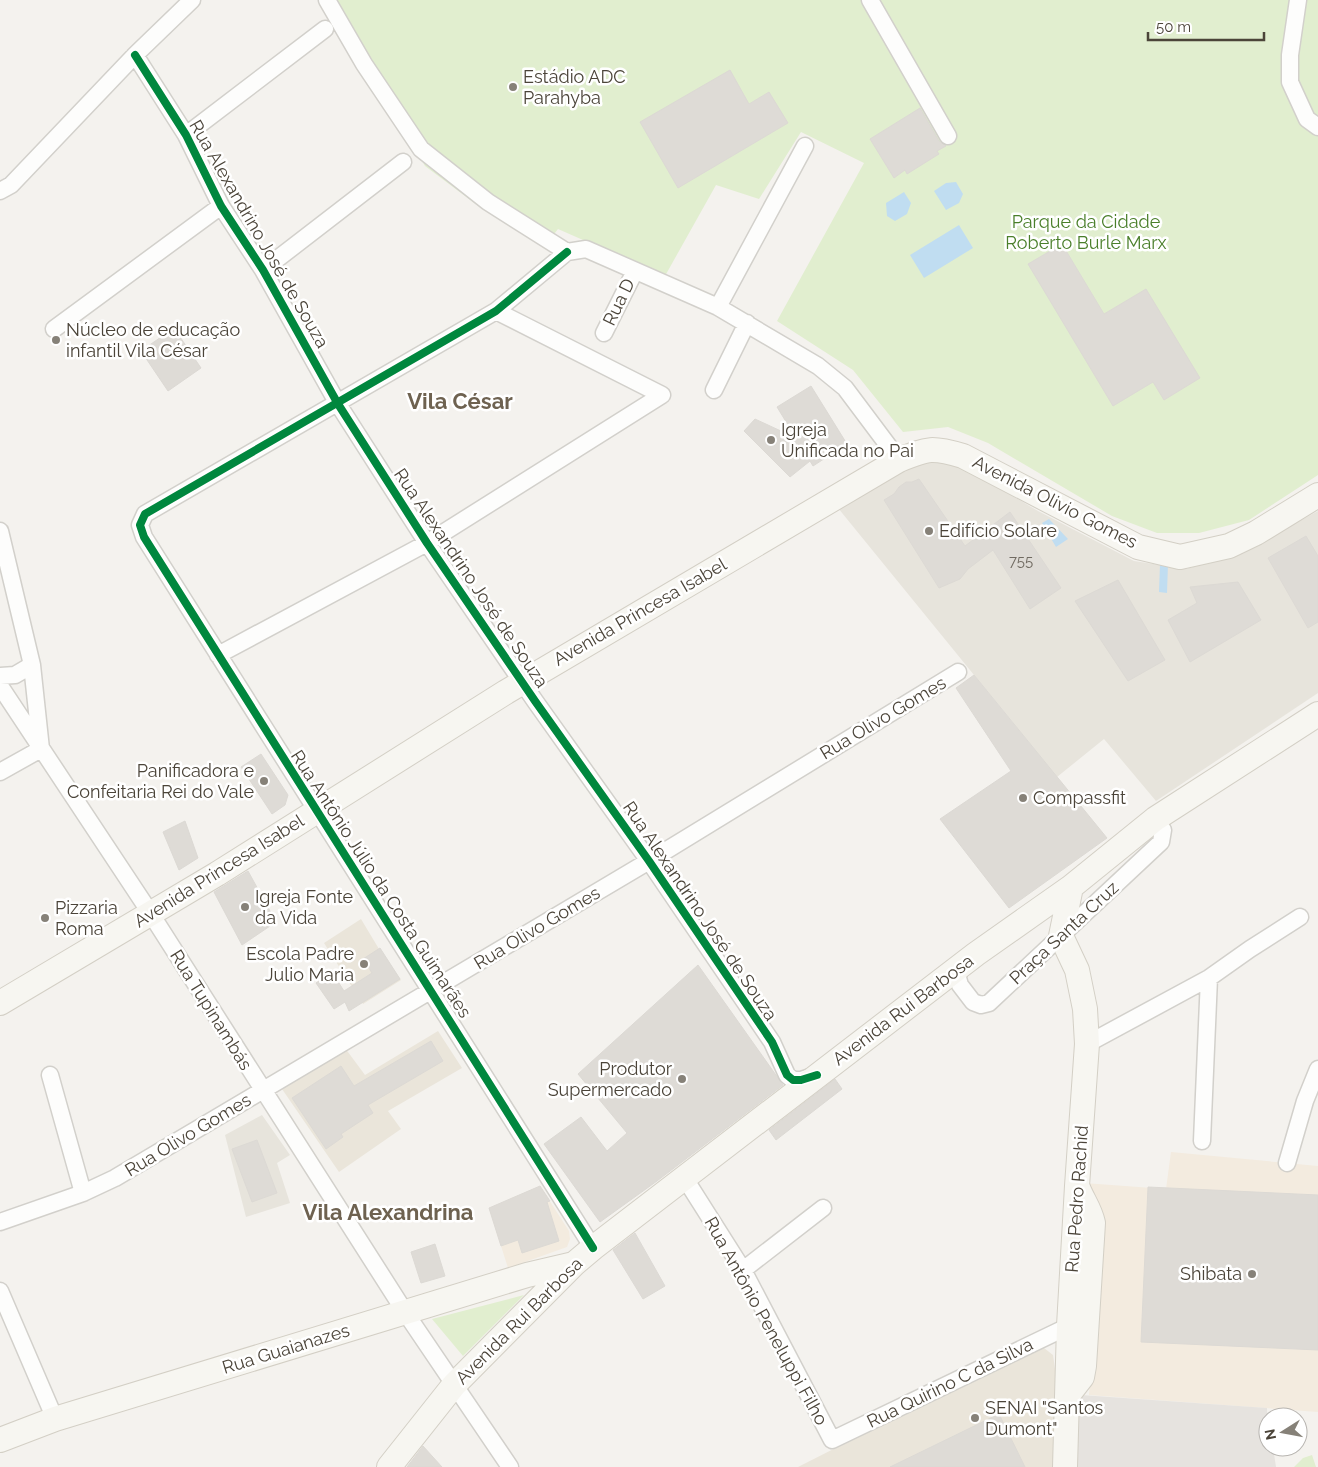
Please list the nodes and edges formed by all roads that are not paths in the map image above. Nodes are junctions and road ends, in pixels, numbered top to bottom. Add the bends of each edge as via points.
1 (192, 0) edge
2 (327, 0) edge
3 (870, 0) edge
4 (1298, 0) edge
5 (325, 29) dead end
6 (135, 55) junction
7 (1318, 126) edge
8 (186, 135) junction
9 (948, 136) dead end
10 (805, 146) dead end
11 (404, 162) dead end
12 (0, 191) edge
13 (222, 206) junction
14 (567, 252) junction
15 (263, 270) junction
16 (634, 271) junction
17 (718, 307) junction
18 (496, 311) junction
19 (747, 323) junction
20 (54, 329) dead end
21 (604, 333) dead end
22 (714, 390) dead end
23 (338, 404) junction
24 (899, 460) junction
25 (1318, 496) edge
26 (0, 530) edge
27 (427, 543) junction
28 (218, 655) junction
29 (32, 665) junction
30 (958, 672) dead end
31 (0, 676) edge
32 (523, 682) junction
33 (0, 686) edge
34 (1318, 714) edge
35 (41, 749) junction
36 (0, 772) edge
37 (316, 810) junction
38 (1155, 819) junction
39 (649, 861) junction
40 (1071, 887) junction
41 (151, 914) junction
42 (1300, 917) dead end
43 (1021, 923) junction
44 (1061, 936) junction
45 (959, 968) junction
46 (1209, 978) junction
47 (432, 991) junction
48 (0, 1003) edge
49 (1088, 1044) junction
50 (1318, 1069) edge
51 (50, 1075) dead end
52 (817, 1075) junction
53 (263, 1090) junction
54 (1202, 1141) dead end
55 (1287, 1163) dead end
56 (684, 1176) junction
57 (1077, 1186) junction
58 (83, 1193) junction
59 (823, 1208) dead end
60 (0, 1222) edge
61 (593, 1248) junction
62 (574, 1264) junction
63 (743, 1270) junction
64 (0, 1291) edge
65 (405, 1312) junction
66 (1069, 1326) junction
67 (454, 1385) junction
68 (1066, 1397) junction
69 (55, 1419) junction
70 (0, 1440) edge
71 (832, 1440) joint
72 (389, 1467) edge
73 (510, 1467) edge
74 (1065, 1467) edge

1 - 6 street
2 - 14 street via 364,64 422,149 488,202
3 - 9 street
4 - 7 street via 1290,55 1290,82 1307,118
5 - 8 street
6 - 8 street, Rua Alexandrino José de Souza
6 - 12 street via 11,185
8 - 13 street, Rua Alexandrino José de Souza
10 - 17 street
11 - 15 street
13 - 15 street, Rua Alexandrino José de Souza
13 - 20 street
14 - 16 street via 586,249
14 - 18 street
15 - 23 street, Rua Alexandrino José de Souza
16 - 17 street
16 - 21 street, Rua D
17 - 19 street
18 - 23 street
18 - 27 street via 662,395
19 - 22 street
19 - 24 street via 818,366 845,388
23 - 27 street, Rua Alexandrino José de Souza
23 - 28 street, Rua Antônio Júlio da Costa Guimarães via 145,514 140,525 144,537
24 - 25 main road, Avenida Olivio Gomes via 925,450 942,449 963,456 1138,547 1180,557 1229,546
24 - 32 main road, Avenida Princesa Isabel
26 - 29 street
27 - 28 street
27 - 32 street, Rua Alexandrino José de Souza
28 - 37 street, Rua Antônio Júlio da Costa Guimarães
29 - 31 street via 15,675
29 - 35 street
30 - 39 street, Rua Olivo Gomes
32 - 37 main road, Avenida Princesa Isabel
32 - 39 street, Rua Alexandrino José de Souza
33 - 35 street, Rua Tupinambás
34 - 38 main road, Avenida Rui Barbosa
35 - 36 street
35 - 41 street, Rua Tupinambás
37 - 41 main road, Avenida Princesa Isabel
37 - 47 street, Rua Antônio Júlio da Costa Guimarães
38 - 40 main road, Avenida Rui Barbosa
38 - 44 street, Praça Santa Cruz via 1163,830 1161,842
39 - 47 street, Rua Olivo Gomes
39 - 52 street, Rua Alexandrino José de Souza via 772,1042 787,1074 793,1080
40 - 43 main road, Avenida Rui Barbosa
40 - 44 main road
41 - 48 main road, Avenida Princesa Isabel
41 - 53 street, Rua Tupinambás
42 - 46 street
43 - 44 main road
43 - 45 main road, Avenida Rui Barbosa
44 - 45 street, Praça Santa Cruz via 989,1003 973,1002 960,985
44 - 49 main road, Rua Pedro Rachid via 1078,970
45 - 52 main road, Avenida Rui Barbosa
46 - 49 street
46 - 54 street
47 - 53 street, Rua Olivo Gomes
47 - 61 street, Rua Antônio Júlio da Costa Guimarães
49 - 57 main road, Rua Pedro Rachid
50 - 55 street
51 - 58 street
52 - 56 main road, Avenida Rui Barbosa
53 - 58 street, Rua Olivo Gomes via 115,1178
53 - 65 street, Rua Tupinambás
56 - 61 main road, Avenida Rui Barbosa
56 - 63 street, Rua Antônio Peneluppi Filho
57 - 66 main road, Rua Pedro Rachid
57 - 68 main road via 1093,1223 1084,1366 1082,1377
58 - 60 street, Rua Olivo Gomes
59 - 63 street
61 - 62 main road, Avenida Rui Barbosa
62 - 65 main road, Rua Guaianazes
62 - 67 main road, Avenida Rui Barbosa
63 - 71 street, Rua Antônio Peneluppi Filho
64 - 69 street
65 - 67 street, Rua Tupinambás
65 - 69 main road, Rua Guaianazes
66 - 68 main road, Rua Pedro Rachid
66 - 71 street, Rua Quirino C da Silva
67 - 72 main road, Avenida Rui Barbosa
67 - 73 street, Rua Tupinambás
68 - 74 main road, Rua Pedro Rachid
69 - 70 main road, Rua Guaianazes

